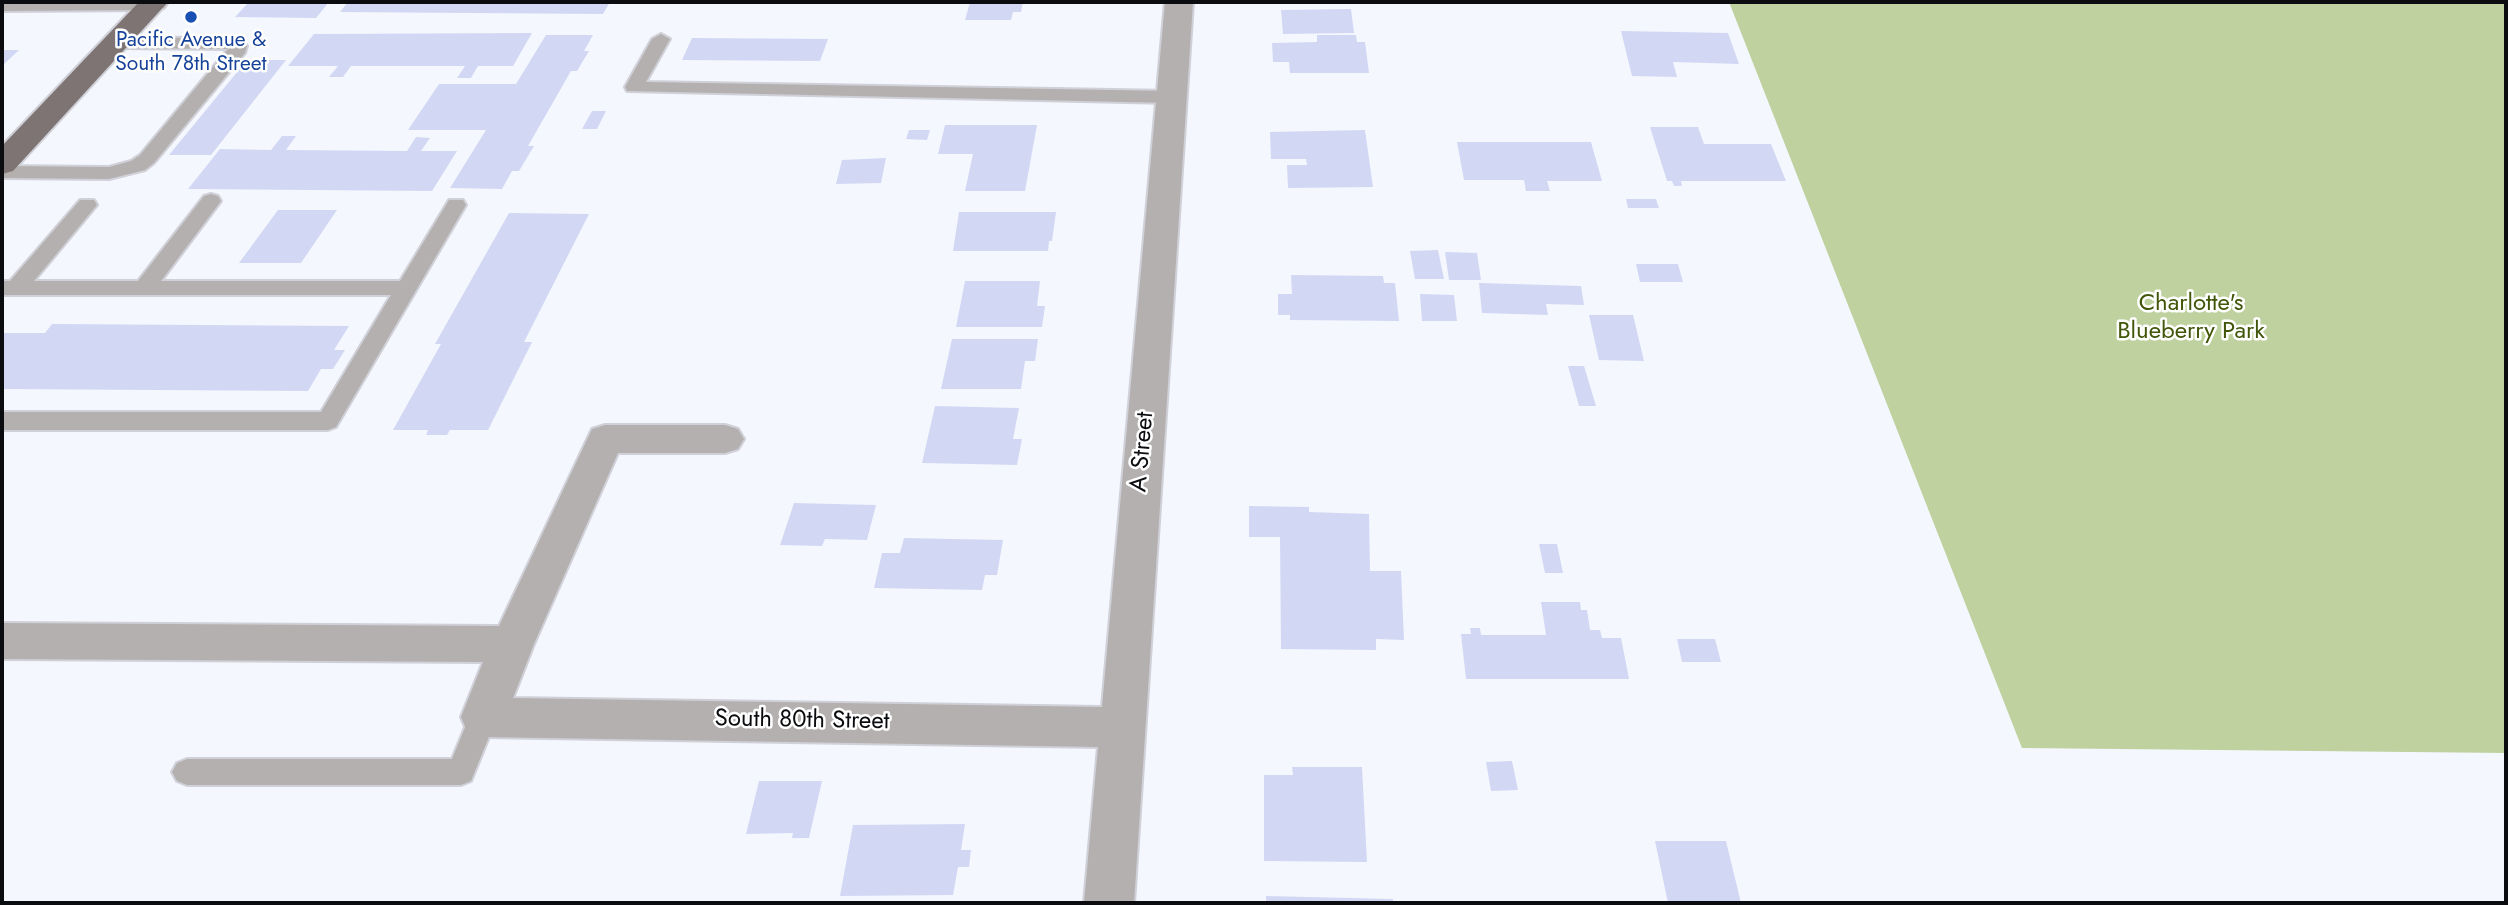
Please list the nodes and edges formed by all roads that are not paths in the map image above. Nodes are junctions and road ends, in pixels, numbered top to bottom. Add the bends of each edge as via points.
1 (154, 2) edge
2 (1179, 2) edge
3 (2, 3) edge
4 (661, 39) dead end
5 (116, 43) junction
6 (1171, 97) junction
7 (2, 164) edge
8 (2, 172) edge
9 (211, 201) dead end
10 (87, 205) dead end
11 (456, 205) dead end
12 (9, 288) edge
13 (144, 288) junction
14 (407, 288) junction
15 (2, 421) edge
16 (725, 439) dead end
17 (2, 641) edge
18 (512, 644) junction
19 (483, 717) junction
20 (1121, 727) junction
21 (187, 772) dead end
22 (1109, 903) edge

1 - 3 street
1 - 5 main road
2 - 6 street, A Street
4 - 6 lane via 634,88
5 - 7 main road
5 - 8 lane via 221,42 238,47 138,166 109,173
6 - 20 street, A Street
9 - 13 lane
10 - 12 lane
11 - 14 lane
12 - 13 lane
13 - 14 lane
14 - 15 lane via 328,421
16 - 18 street via 606,439
17 - 18 street
18 - 19 street
19 - 20 street, South 80th Street
19 - 21 lane via 461,772
20 - 22 street, A Street

